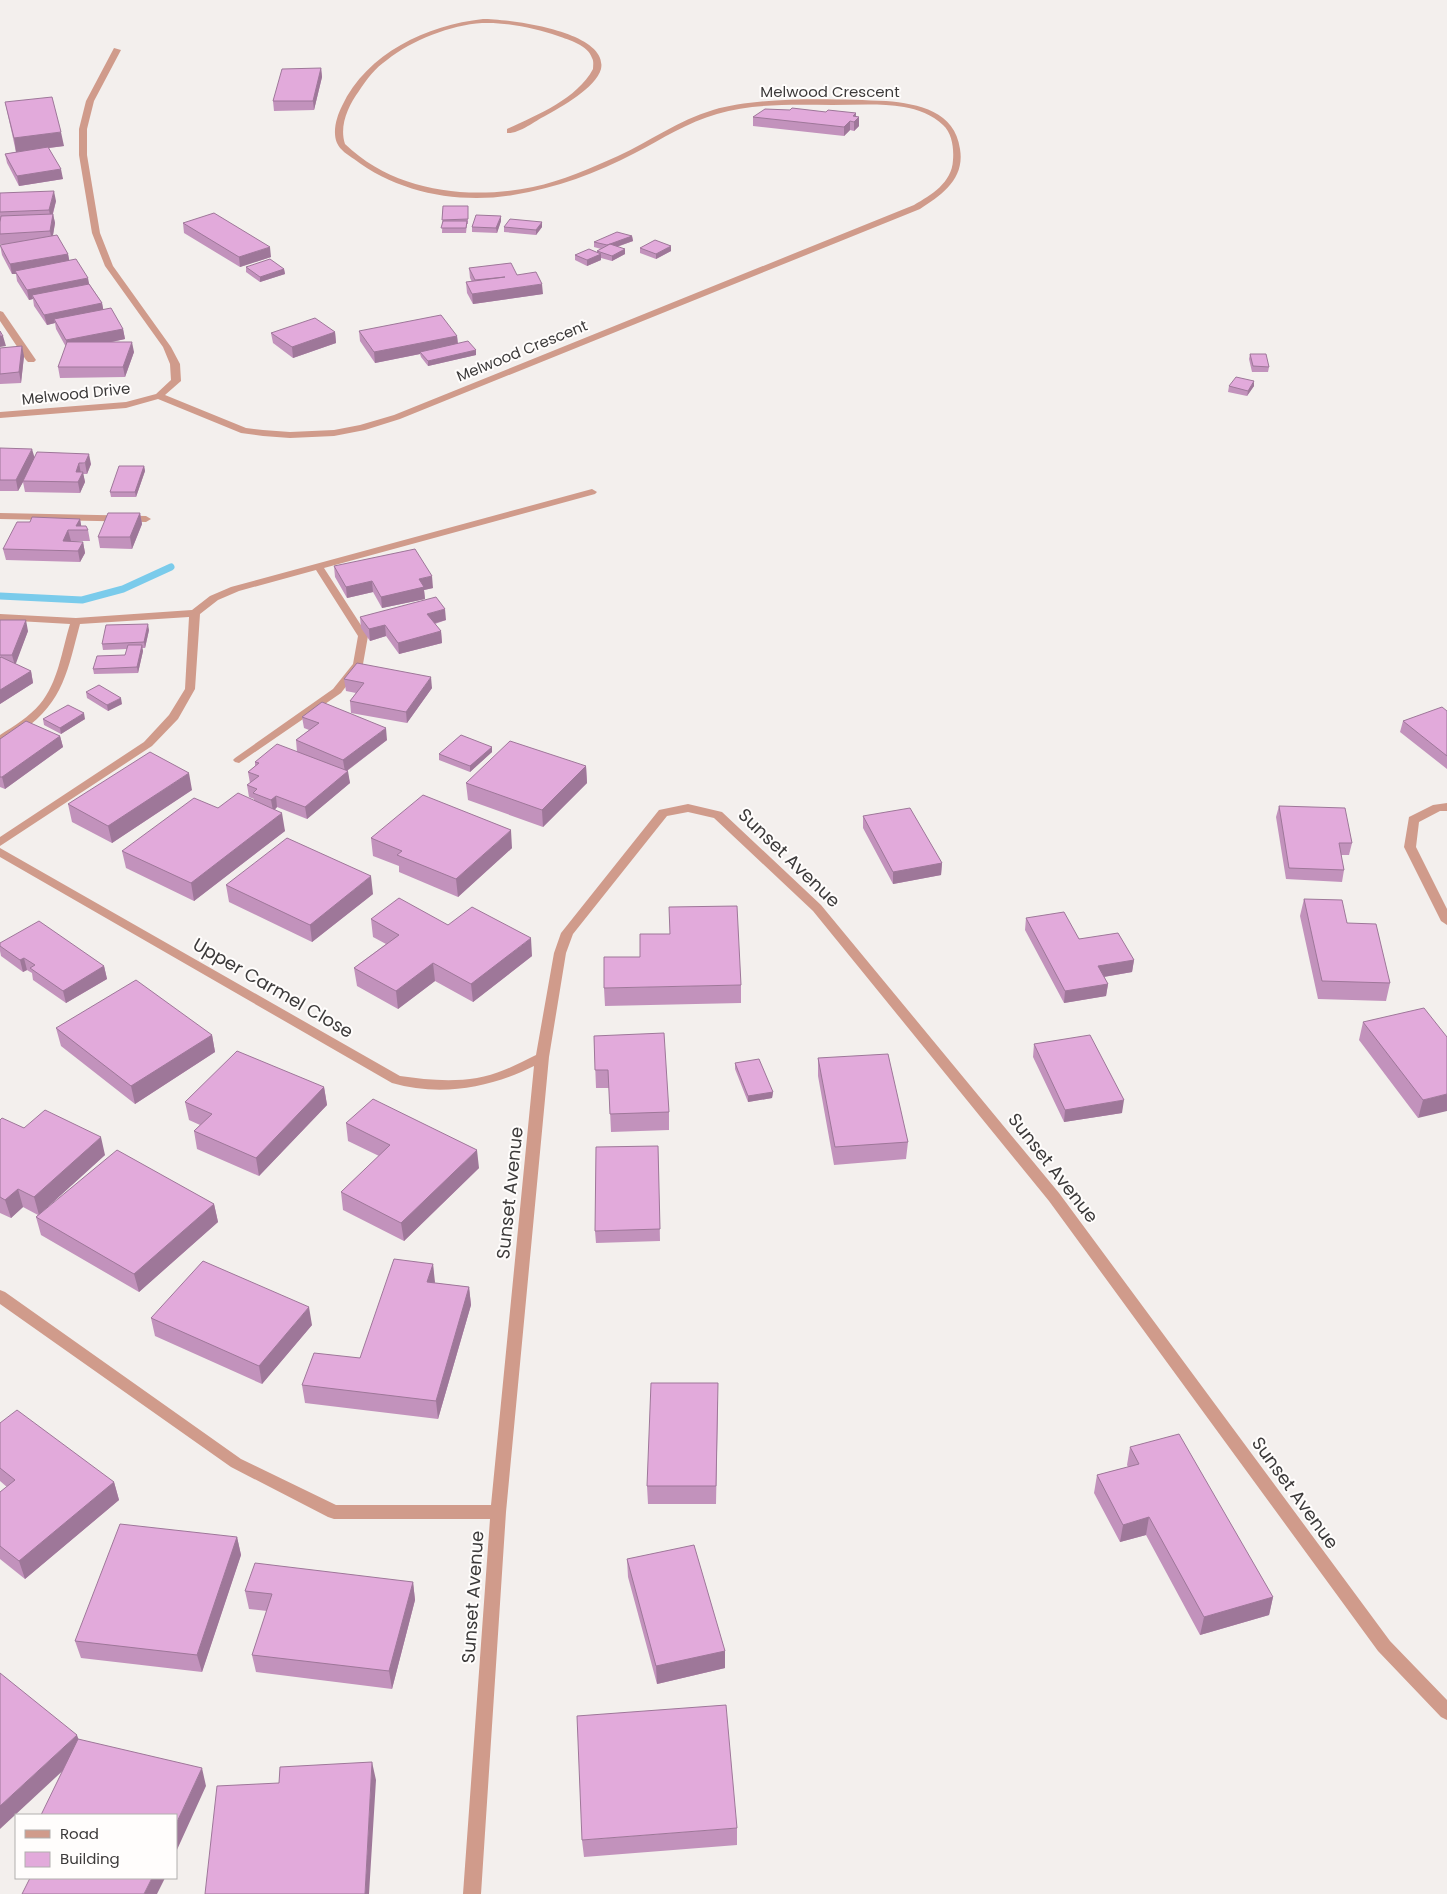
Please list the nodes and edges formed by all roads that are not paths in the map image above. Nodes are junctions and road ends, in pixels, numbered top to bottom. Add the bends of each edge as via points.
1 (117, 50) dead end
2 (510, 131) dead end
3 (0, 314) edge
4 (31, 360) dead end
5 (159, 396) junction
6 (0, 415) edge
7 (592, 492) dead end
8 (0, 516) edge
9 (146, 518) dead end
10 (318, 566) junction
11 (195, 613) junction
12 (0, 616) edge
13 (76, 621) junction
14 (0, 740) edge
15 (239, 760) dead end
16 (1447, 807) edge
17 (0, 842) edge
18 (0, 852) edge
19 (1447, 921) edge
20 (542, 1056) junction
21 (0, 1296) edge
22 (498, 1512) junction
23 (1447, 1712) edge
24 (472, 1894) edge

1 - 5 street via 90,101 83,129 83,155 96,233 110,266 167,347 175,364 176,381
2 - 5 street, Melwood Crescent via 552,110 593,77 598,59 587,46 553,32 508,22 483,21 443,30 420,38 376,64 353,92 338,124 341,145 361,164 387,178 452,194 493,195 559,182 623,156 692,120 719,111 752,106 804,103 905,106 924,110 952,130 957,158 954,174 942,191 917,207 362,428 312,435 244,430
3 - 4 street
5 - 6 street, Melwood Drive via 126,405
7 - 10 street
8 - 9 street
10 - 11 street via 235,589 214,598
10 - 15 street via 363,636 358,664 337,690
11 - 13 street
11 - 17 street via 190,689 174,717 148,744
12 - 13 street
13 - 14 street via 49,701 36,715
16 - 19 street via 1437,808 1413,820 1410,847
18 - 20 street, Upper Carmel Close via 397,1080 461,1085 506,1075
20 - 22 street, Sunset Avenue
20 - 23 street, Sunset Avenue via 560,953 568,934 663,814 688,808 718,815 817,908 1054,1196 1384,1646
21 - 22 street via 236,1463 334,1512
22 - 24 street, Sunset Avenue

